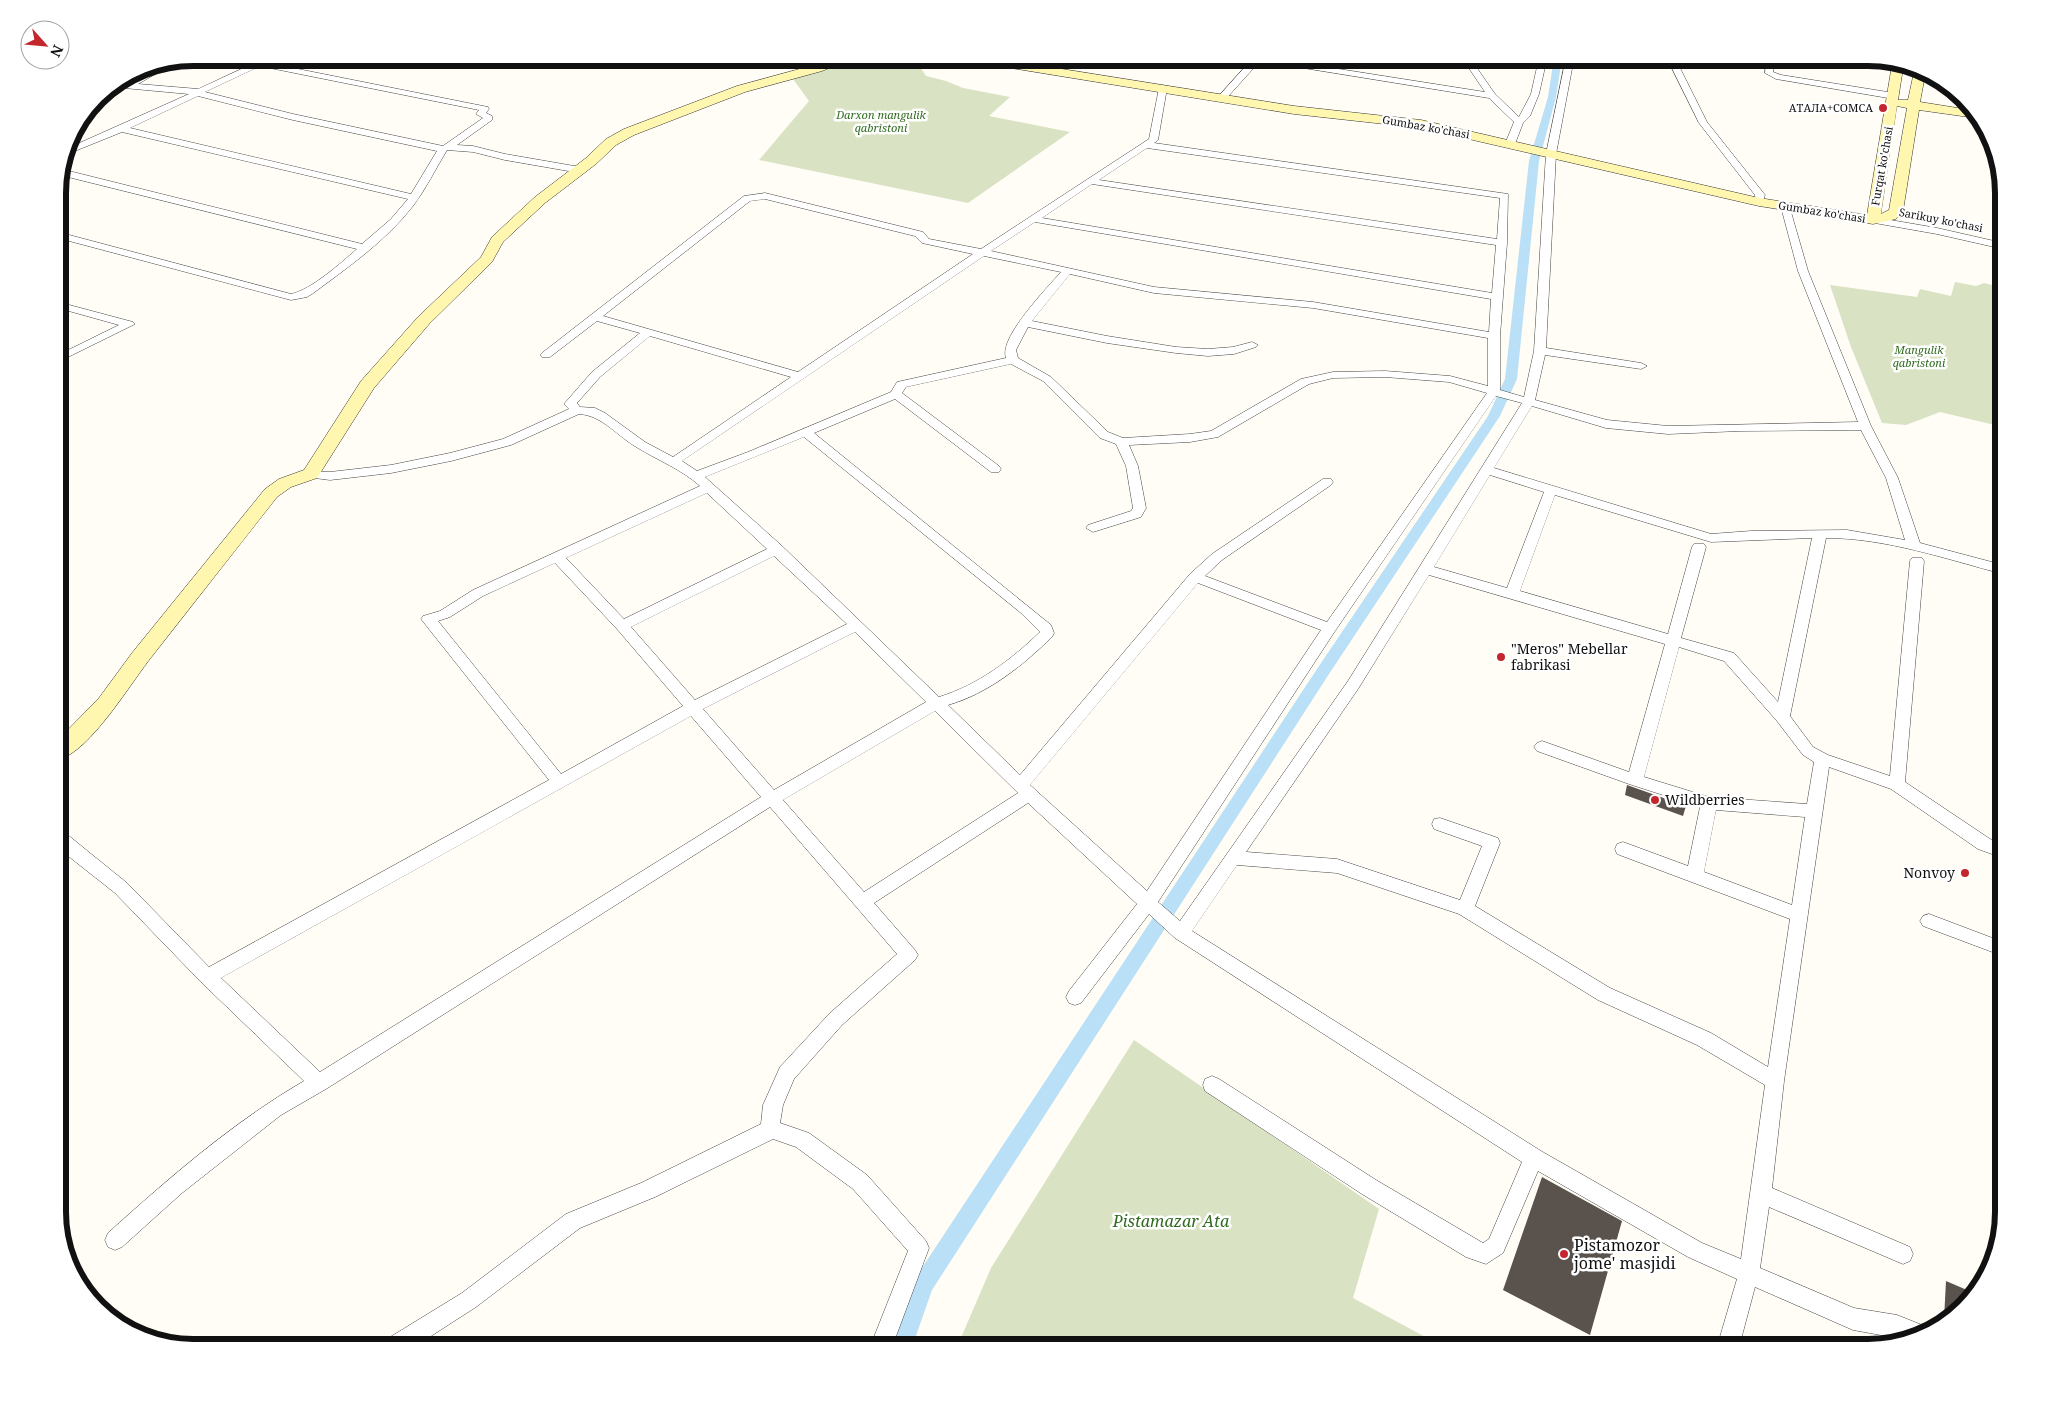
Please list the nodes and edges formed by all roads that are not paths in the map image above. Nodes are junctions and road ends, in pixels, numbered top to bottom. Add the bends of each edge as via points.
1 (257, 66) edge
2 (271, 66) edge
3 (823, 66) edge
4 (1024, 66) edge
5 (1251, 66) edge
6 (1307, 66) edge
7 (1471, 66) edge
8 (1541, 66) edge
9 (1568, 66) edge
10 (1675, 66) edge
11 (1770, 66) edge
12 (1898, 70) edge
13 (146, 76) edge
14 (1918, 77) edge
15 (129, 86) joint
16 (1162, 88) junction
17 (200, 92) junction
18 (1492, 96) junction
19 (1221, 98) junction
20 (1894, 99) junction
21 (1915, 102) junction
22 (1961, 108) edge
23 (1965, 113) edge
24 (1519, 122) junction
25 (121, 129) junction
26 (1145, 144) junction
27 (1510, 144) junction
28 (75, 148) edge
29 (446, 148) junction
30 (1551, 154) junction
31 (580, 170) junction
32 (68, 174) edge
33 (1090, 181) junction
34 (412, 197) junction
35 (1759, 202) junction
36 (1786, 207) junction
37 (1032, 219) junction
38 (1873, 220) junction
39 (67, 237) edge
40 (1502, 243) junction
41 (1995, 244) edge
42 (364, 248) junction
43 (983, 252) junction
44 (1068, 270) junction
45 (1498, 297) junction
46 (67, 307) edge
47 (596, 317) junction
48 (1025, 323) junction
49 (648, 332) junction
50 (1494, 336) junction
51 (1252, 345) dead end
52 (1540, 351) junction
53 (67, 355) edge
54 (546, 355) dead end
55 (1013, 360) junction
56 (1641, 366) dead end
57 (800, 376) junction
58 (1498, 392) junction
59 (896, 394) junction
60 (1526, 400) junction
61 (577, 410) junction
62 (1865, 426) junction
63 (806, 433) junction
64 (1121, 442) junction
65 (673, 462) junction
66 (995, 469) dead end
67 (1486, 470) junction
68 (311, 474) junction
69 (696, 476) junction
70 (1327, 482) dead end
71 (707, 488) junction
72 (1551, 490) junction
73 (1093, 528) dead end
74 (1820, 534) junction
75 (1700, 547) dead end
76 (777, 550) junction
77 (1916, 554) junction
78 (557, 557) junction
79 (1995, 567) edge
80 (1426, 569) junction
81 (1195, 577) junction
82 (1512, 594) junction
83 (857, 625) junction
84 (622, 626) junction
85 (1330, 628) junction
86 (1673, 641) junction
87 (937, 703) junction
88 (693, 708) junction
89 (1782, 717) junction
90 (67, 745) edge
91 (1542, 747) dead end
92 (1822, 760) junction
93 (1635, 780) junction
94 (559, 782) junction
95 (1897, 785) junction
96 (1025, 790) junction
97 (771, 799) junction
98 (1709, 803) junction
99 (1815, 811) junction
100 (1440, 824) dead end
101 (67, 844) edge
102 (1623, 848) dead end
103 (1995, 848) edge
104 (1233, 858) junction
105 (1695, 876) junction
106 (862, 902) junction
107 (1148, 903) junction
108 (1464, 909) junction
109 (1800, 915) junction
110 (1929, 921) dead end
111 (1182, 933) junction
112 (1995, 945) edge
113 (207, 977) junction
114 (1076, 997) dead end
115 (1775, 1081) junction
116 (319, 1083) junction
117 (1212, 1085) dead end
118 (772, 1129) junction
119 (1534, 1158) junction
120 (1761, 1193) junction
121 (115, 1240) dead end
122 (1902, 1254) dead end
123 (1748, 1272) junction
124 (1910, 1331) edge
125 (409, 1339) edge
126 (884, 1339) edge
127 (1730, 1339) edge

1 - 17 street
2 - 29 street via 485,109 480,114 489,118
3 - 31 main road via 741,89 629,132 611,142
4 - 16 main road, Gumbaz ko'chasi
5 - 19 street
6 - 18 street
7 - 18 street
8 - 24 street via 1535,94 1526,116
9 - 30 street
10 - 35 street via 1703,123 1760,194
11 - 20 street via 1769,73 1779,77
12 - 20 main road, Furqat ko'chasi
13 - 15 street
14 - 21 main road, Furqat ko'chasi
15 - 17 street
16 - 19 main road, Gumbaz ko'chasi
16 - 26 street via 1153,140
17 - 25 street
17 - 29 street via 294,117
18 - 24 street
19 - 27 main road, Gumbaz ko'chasi via 1421,124
20 - 21 main road
20 - 38 main road, Furqat ko'chasi
21 - 22 main road
21 - 23 main road
21 - 38 main road, Furqat ko'chasi via 1896,212
24 - 27 street
25 - 28 street
25 - 34 street
26 - 33 street
26 - 40 street via 1510,196
27 - 30 main road, Gumbaz ko'chasi
29 - 31 street
29 - 34 street
30 - 35 main road, Gumbaz ko'chasi
30 - 52 street
31 - 68 main road via 540,200 497,240 487,259 424,320 368,384
32 - 42 street
33 - 37 street
33 - 40 street
34 - 42 street via 395,221
35 - 36 main road, Gumbaz ko'chasi
36 - 38 main road, Gumbaz ko'chasi
36 - 62 street via 1803,271
37 - 43 street
37 - 45 street
38 - 41 street, Sarikuy ko'chasi
39 - 42 street via 291,297 308,292
40 - 45 street
43 - 44 street
43 - 47 street via 926,241 919,234 774,197 752,196
43 - 57 street
44 - 48 street
44 - 50 street via 1154,290 1313,305
45 - 50 street
46 - 53 street via 129,324
47 - 49 street
47 - 54 street
48 - 51 street via 1124,343 1206,352 1234,351
48 - 55 street via 1010,350
49 - 57 street
49 - 61 street via 588,382 570,404
50 - 58 street
52 - 56 street
52 - 60 street
55 - 59 street via 908,382 899,386
55 - 64 street via 1047,379 1104,435
57 - 65 street
58 - 60 street
58 - 64 street via 1450,379 1385,374 1333,375 1305,381 1214,434
58 - 85 street
59 - 63 street
59 - 66 street
60 - 62 street via 1606,424 1668,430
60 - 67 street
61 - 65 street via 601,416
61 - 68 street via 507,442 451,457 330,476
62 - 77 street via 1892,478
63 - 69 street
63 - 87 street via 1046,628 1047,633 1038,642 997,675 953,699
64 - 73 street via 1132,466 1140,508 1136,514
65 - 69 street
67 - 72 street
67 - 80 street
68 - 90 main road via 285,483 271,493 139,658 107,704
69 - 71 street
70 - 81 street via 1217,556
71 - 76 street
71 - 78 street
72 - 74 street via 1711,538
72 - 82 street
74 - 77 street via 1847,534
74 - 89 street
75 - 86 street
76 - 83 street
76 - 84 street
77 - 79 street
77 - 95 street
78 - 84 street
78 - 94 street via 428,619
80 - 82 street
80 - 104 street via 1353,685
81 - 85 street
81 - 96 street
82 - 86 street
83 - 87 street
83 - 88 street
84 - 88 street
85 - 107 street
86 - 89 street via 1729,657
86 - 93 street
87 - 96 street
87 - 97 street
88 - 94 street
88 - 97 street
89 - 92 street via 1808,751
91 - 93 street
92 - 95 street
92 - 99 street
93 - 98 street
94 - 113 street
95 - 103 street via 1984,844
96 - 106 street
96 - 107 street
97 - 106 street
97 - 116 street
98 - 99 street
98 - 105 street
99 - 109 street
100 - 108 street via 1492,843
101 - 113 street via 121,888
102 - 105 street
104 - 108 street via 1336,866
104 - 111 street
105 - 109 street
106 - 118 street via 909,955 836,1019 786,1074 773,1105
107 - 111 street
107 - 114 street
108 - 115 street via 1604,994 1704,1039
109 - 115 street
110 - 112 street
111 - 119 street
113 - 116 street
115 - 120 street
116 - 121 street via 274,1109 175,1186
117 - 119 street via 1368,1187 1486,1254 1496,1246
118 - 125 street via 648,1190 573,1221 469,1300
118 - 126 street via 802,1140 860,1182 919,1248
119 - 123 street via 1695,1250
120 - 122 street
120 - 123 street
123 - 124 street via 1853,1320 1896,1326
123 - 127 street

